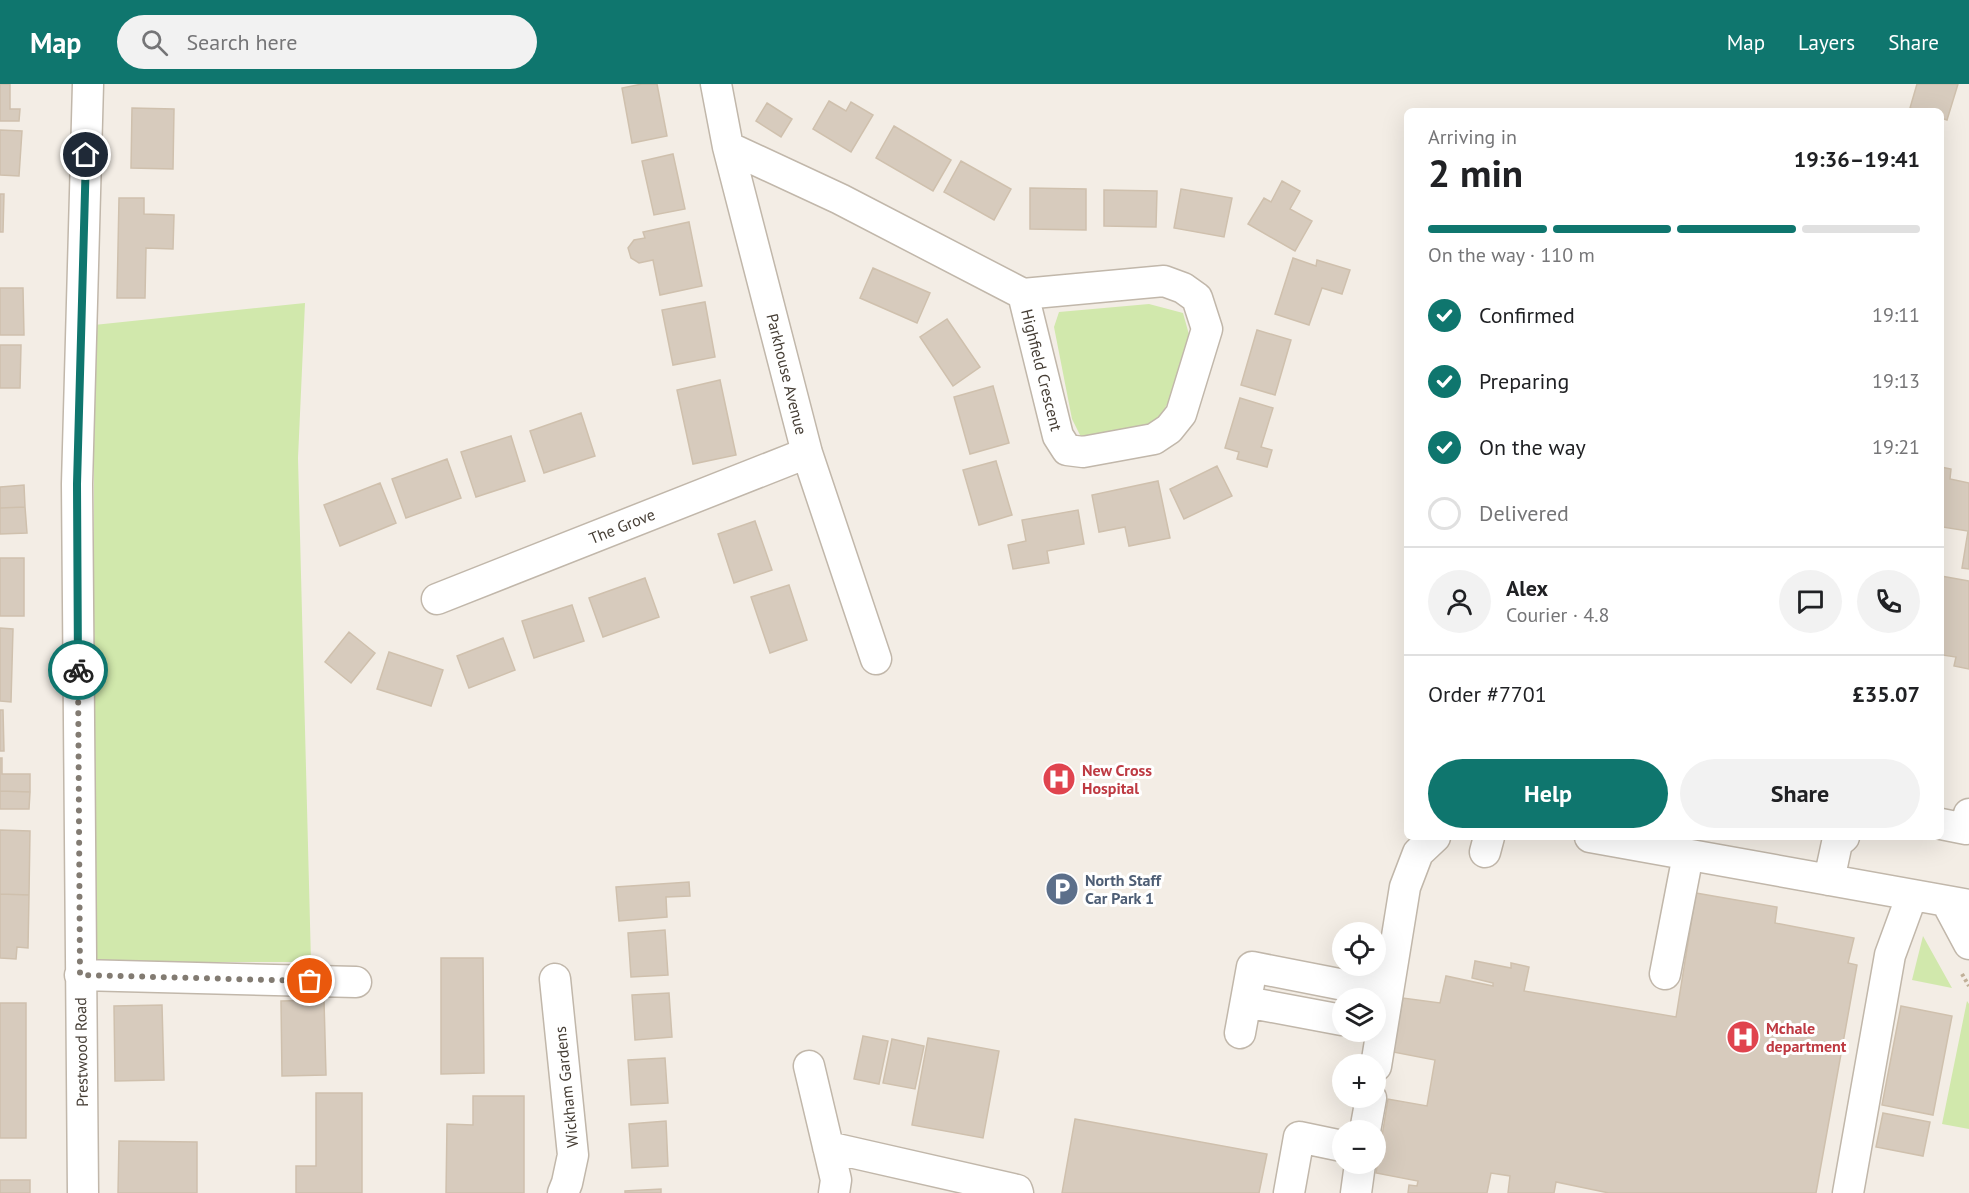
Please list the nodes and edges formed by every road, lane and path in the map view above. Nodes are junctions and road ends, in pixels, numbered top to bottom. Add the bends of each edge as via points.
1 (88, 84) edge
2 (716, 84) edge
3 (728, 147) junction
4 (1023, 294) junction
5 (807, 453) junction
6 (437, 599) dead end
7 (876, 659) dead end
8 (1969, 814) edge
9 (1944, 825) edge
10 (1432, 840) edge
11 (1606, 840) edge
12 (1840, 840) edge
13 (1688, 855) junction
14 (1829, 880) junction
15 (1912, 895) junction
16 (1957, 903) edge
17 (1969, 944) edge
18 (1391, 972) junction
19 (1665, 974) dead end
20 (80, 975) junction
21 (555, 979) dead end
22 (356, 981) dead end
23 (1246, 1002) junction
24 (1332, 1018) edge
25 (1240, 1034) dead end
26 (1373, 1046) edge
27 (809, 1066) dead end
28 (1332, 1144) edge
29 (828, 1148) junction
30 (1359, 1174) edge
31 (82, 1193) edge
32 (563, 1193) edge
33 (834, 1193) edge
34 (1018, 1193) edge
35 (1289, 1193) edge
36 (1356, 1193) edge
37 (1848, 1193) edge

1 - 20 street, Prestwood Road via 77,484
2 - 3 street, Parkhouse Avenue
3 - 4 street, Highfield Crescent via 840,199
3 - 5 street, Parkhouse Avenue
4 - 4 street, Highfield Crescent via 1164,281 1197,298 1207,328 1181,414 1169,429 1154,439 1083,452 1067,450 1058,436
5 - 6 street, The Grove
5 - 7 street, Parkhouse Avenue
8 - 9 street via 1966,829
10 - 18 street via 1418,854 1405,887
11 - 13 street
12 - 14 street
13 - 14 street
13 - 19 street
14 - 15 street
15 - 16 street
15 - 37 street via 1890,955
16 - 17 street
18 - 23 street via 1349,986 1252,967
18 - 26 street
20 - 22 street
20 - 31 street, Prestwood Road
21 - 32 street, Wickham Gardens via 573,1155
23 - 24 street
23 - 25 street
27 - 29 street
28 - 35 street via 1299,1137
29 - 33 street via 836,1180
29 - 34 street
30 - 36 street

